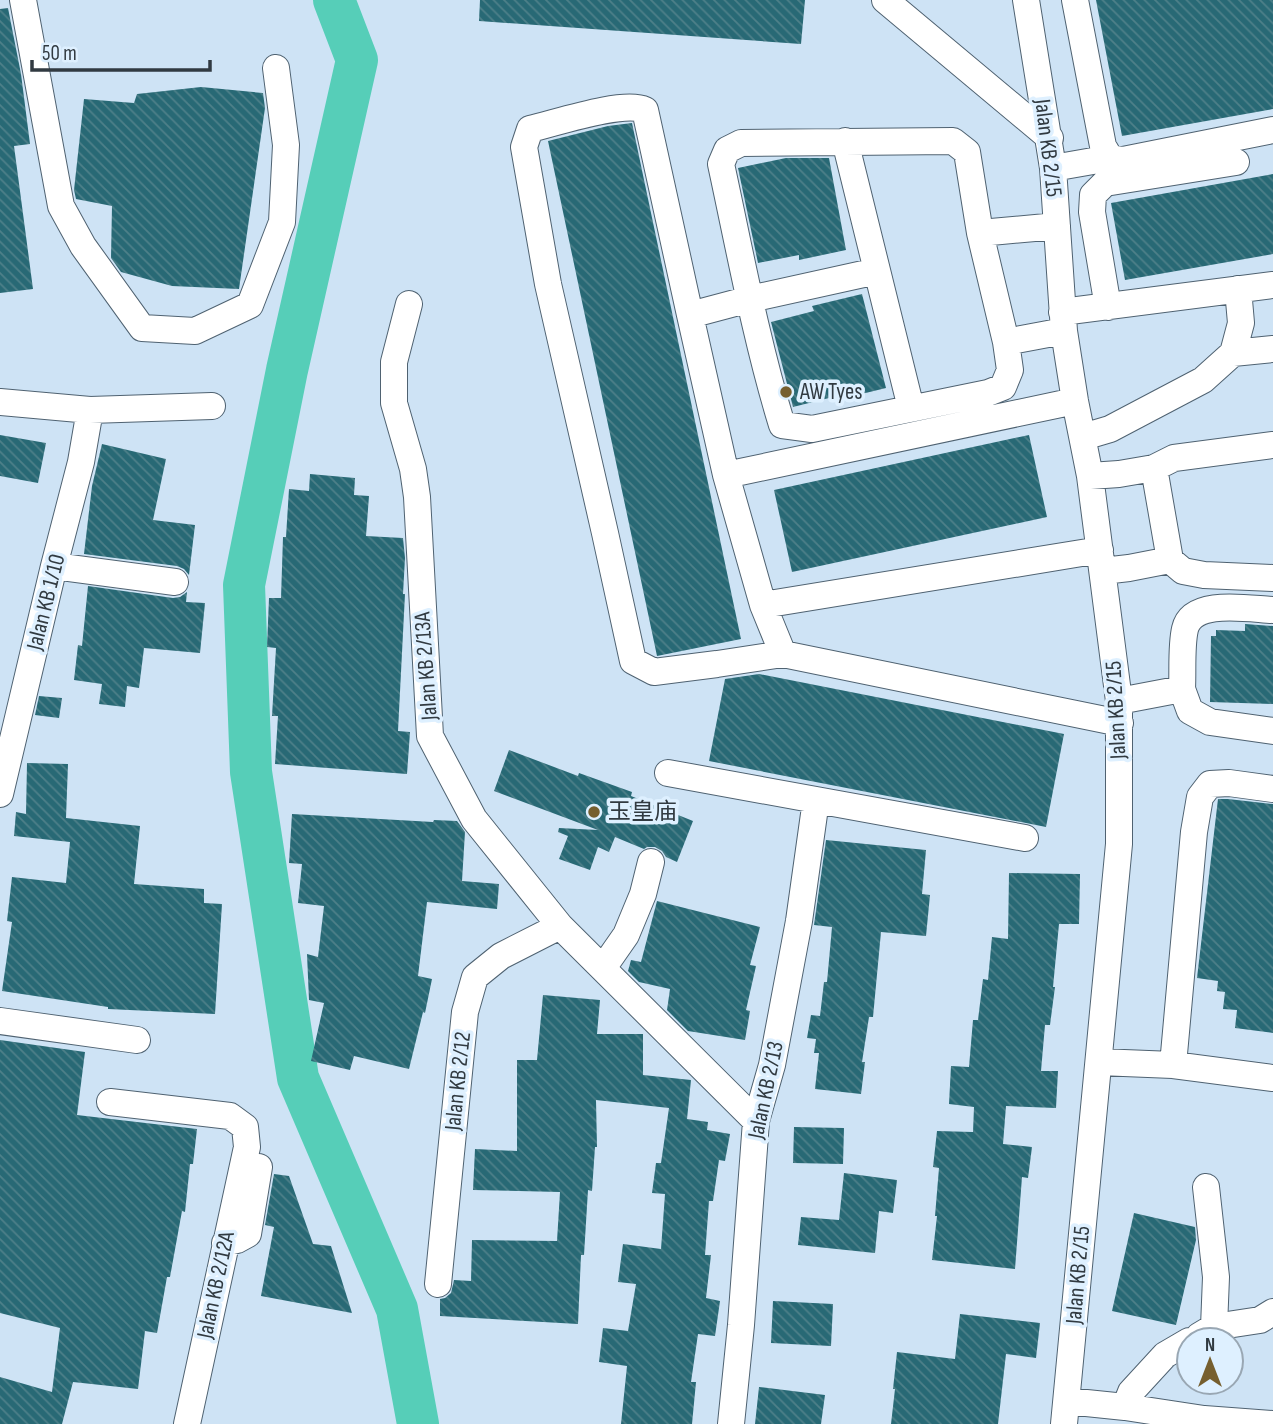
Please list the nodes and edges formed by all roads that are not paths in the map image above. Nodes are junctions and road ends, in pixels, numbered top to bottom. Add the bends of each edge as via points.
1 (23, 0) edge
2 (885, 0) edge
3 (1026, 0) edge
4 (1075, 0) edge
5 (276, 68) dead end
6 (1273, 130) edge
7 (1050, 138) junction
8 (845, 141) junction
9 (1110, 158) junction
10 (1236, 162) dead end
11 (1053, 167) junction
12 (1057, 226) junction
13 (980, 233) junction
14 (877, 271) junction
15 (1273, 285) edge
16 (1238, 289) junction
17 (750, 299) junction
18 (410, 304) dead end
19 (1108, 307) junction
20 (690, 315) junction
21 (1063, 322) junction
22 (1006, 342) junction
23 (1273, 349) edge
24 (1233, 353) junction
25 (1075, 401) junction
26 (0, 402) edge
27 (212, 406) dead end
28 (911, 408) junction
29 (90, 410) junction
30 (1083, 437) junction
31 (1273, 445) edge
32 (1154, 468) junction
33 (726, 475) junction
34 (1090, 476) junction
35 (1170, 560) junction
36 (1101, 561) junction
37 (54, 566) junction
38 (1273, 578) edge
39 (175, 582) dead end
40 (763, 605) junction
41 (1273, 610) edge
42 (783, 654) junction
43 (1182, 689) junction
44 (1119, 712) junction
45 (1273, 731) edge
46 (668, 773) dead end
47 (1273, 789) edge
48 (0, 794) edge
49 (816, 800) junction
50 (1025, 838) dead end
51 (651, 862) dead end
52 (560, 926) junction
53 (603, 968) junction
54 (0, 1021) edge
55 (137, 1040) dead end
56 (1099, 1062) junction
57 (1173, 1065) junction
58 (1273, 1078) edge
59 (110, 1102) dead end
60 (756, 1121) junction
61 (1206, 1187) dead end
62 (438, 1284) dead end
63 (1273, 1312) edge
64 (1201, 1326) edge
65 (1237, 1326) edge
66 (1175, 1349) edge
67 (1125, 1407) junction
68 (1065, 1412) edge
69 (187, 1424) edge
70 (731, 1424) edge
71 (1273, 1424) edge

1 - 5 street via 61,206 83,246 142,328 195,331 250,305 282,222 286,145
2 - 7 street
3 - 7 street, Jalan KB 2/15
4 - 9 street via 1103,146
6 - 9 street via 1123,160
7 - 11 street, Jalan KB 2/15
8 - 13 street via 953,141 967,152
8 - 14 street
8 - 17 street via 741,143 727,150 721,164
9 - 11 street
10 - 19 street via 1105,183 1093,195
11 - 12 street, Jalan KB 2/15
12 - 13 street
12 - 21 street, Jalan KB 2/15
13 - 22 street
14 - 17 street
14 - 28 street
15 - 16 street
16 - 19 street
16 - 24 street via 1241,323
17 - 20 street
17 - 28 street via 782,425 812,429
18 - 52 street, Jalan KB 2/13A via 394,362 394,403 417,497 430,736 474,819
19 - 21 street
20 - 33 street
20 - 42 street via 645,110 620,107 530,129 524,147 548,284 633,661 654,672
21 - 22 street
21 - 25 street, Jalan KB 2/15
22 - 28 street via 1010,370 1003,387
23 - 24 street
24 - 30 street via 1203,380 1110,429
25 - 30 street, Jalan KB 2/15
25 - 33 street
26 - 29 street
27 - 29 street
29 - 37 street, Jalan KB 1/10
30 - 34 street, Jalan KB 2/15
31 - 32 street via 1174,458
32 - 34 street
32 - 35 street
33 - 40 street
34 - 36 street, Jalan KB 2/15
35 - 36 street via 1129,568
35 - 38 street via 1183,571 1204,575
36 - 40 street
36 - 44 street, Jalan KB 2/15
37 - 39 street
37 - 48 street, Jalan KB 1/10
40 - 42 street
41 - 43 street via 1210,607 1191,616 1185,627
42 - 44 street
43 - 44 street
43 - 45 street via 1190,711 1210,722
44 - 56 street, Jalan KB 2/15 via 1119,844
46 - 49 street
47 - 57 street via 1210,784 1200,797
49 - 50 street
49 - 60 street, Jalan KB 2/13 via 772,1065
51 - 53 street via 626,935
52 - 53 street, Jalan KB 2/13A
52 - 62 street, Jalan KB 2/12 via 501,956 475,977 465,1012
53 - 60 street, Jalan KB 2/13A
54 - 55 street
56 - 57 street
56 - 68 street, Jalan KB 2/15
57 - 58 street
59 - 69 street, Jalan KB 2/12A via 230,1116 245,1127 253,1153 225,1243
60 - 70 street, Jalan KB 2/13
61 - 64 street via 1216,1277
63 - 65 street
66 - 67 street via 1131,1392
67 - 68 street
67 - 71 street

